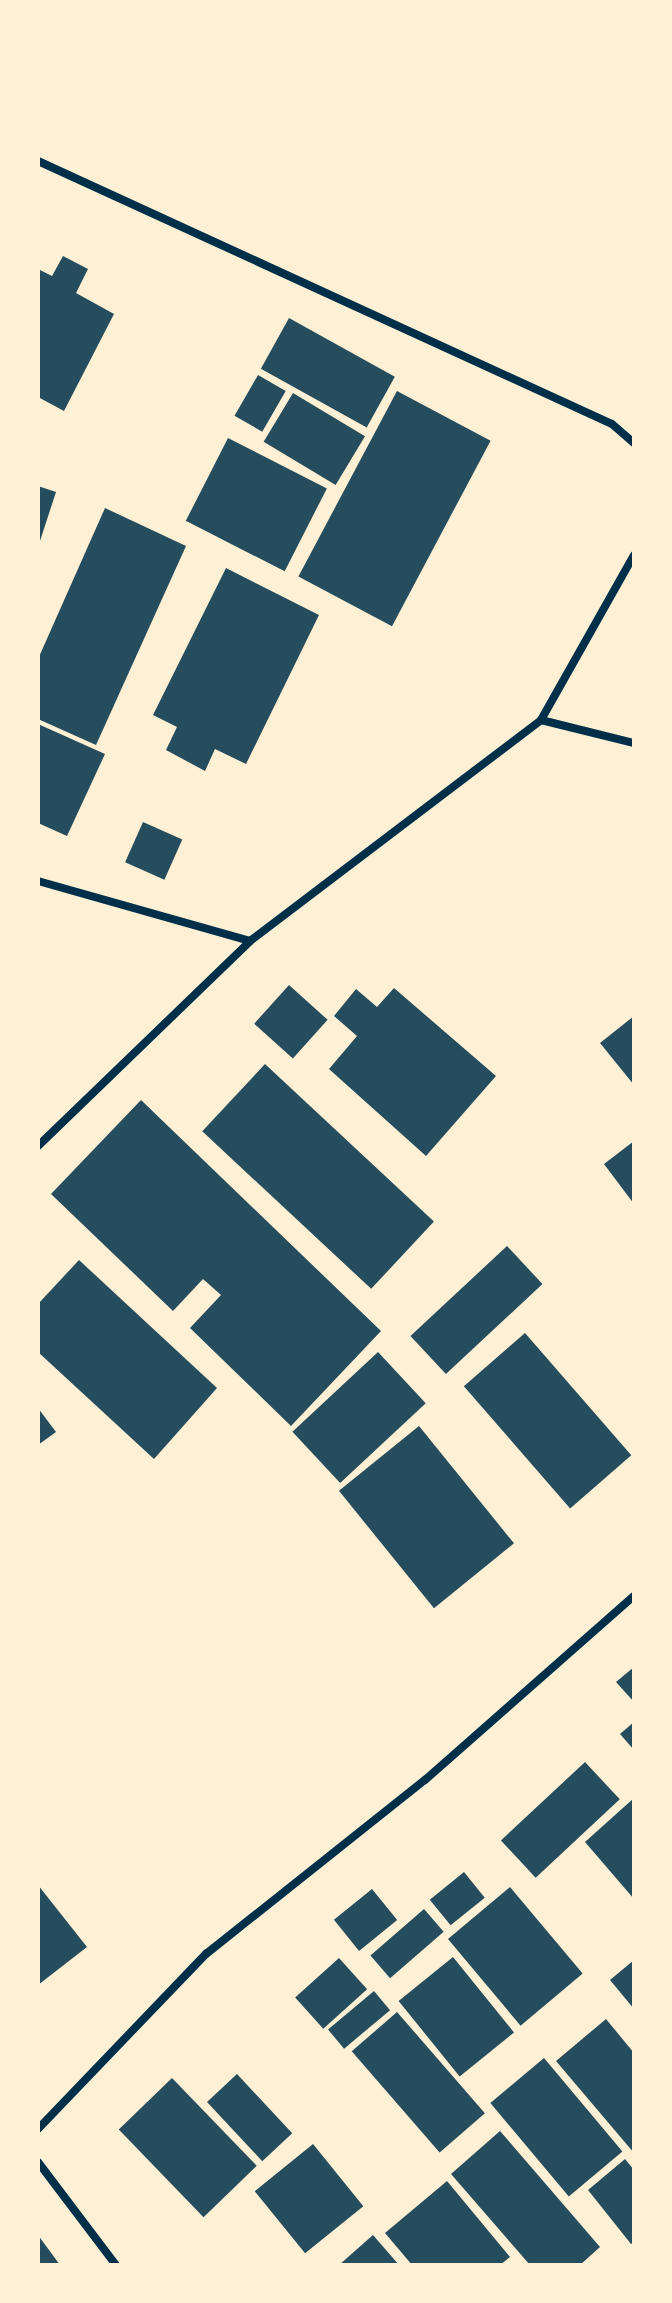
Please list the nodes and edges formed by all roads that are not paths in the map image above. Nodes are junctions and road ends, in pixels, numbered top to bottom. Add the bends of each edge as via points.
1 (38, 161) edge
2 (634, 443) edge
3 (634, 555) edge
4 (541, 720) junction
5 (634, 743) edge
6 (38, 881) edge
7 (250, 941) junction
8 (38, 1146) edge
9 (634, 1596) edge
10 (38, 2129) edge
11 (38, 2162) edge
12 (116, 2265) edge

1 - 2 street via 612,424
3 - 4 street
4 - 5 street
4 - 7 street
6 - 7 street
7 - 8 street
9 - 10 street via 425,1780 206,1954
11 - 12 street

